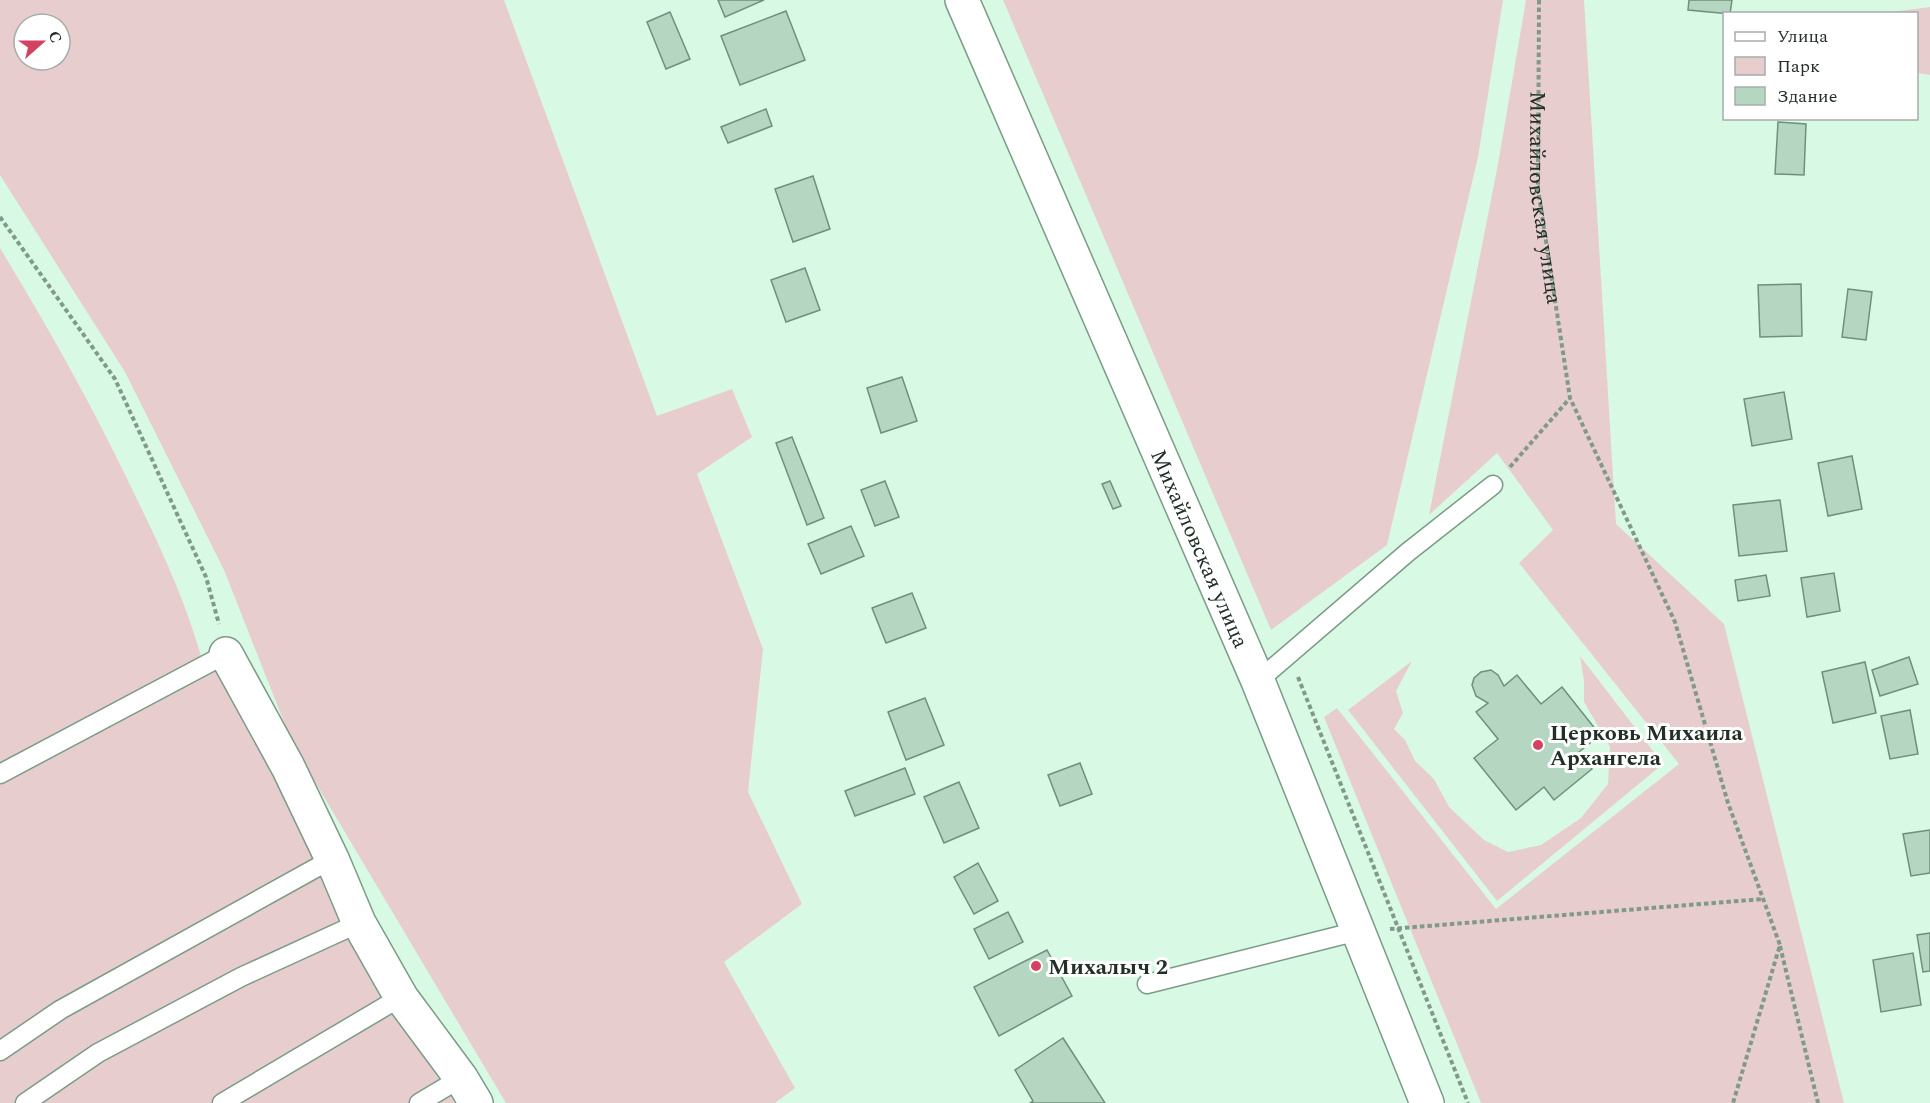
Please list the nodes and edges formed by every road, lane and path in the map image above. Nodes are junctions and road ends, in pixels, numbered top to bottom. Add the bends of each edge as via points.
1 (962, 0) edge
2 (1539, 0) edge
3 (0, 217) edge
4 (1570, 398) junction
5 (1493, 485) joint
6 (226, 654) junction
7 (1288, 654) junction
8 (1258, 681) junction
9 (0, 774) edge
10 (332, 859) junction
11 (1763, 899) junction
12 (360, 923) junction
13 (1398, 928) junction
14 (1358, 930) junction
15 (1780, 945) junction
16 (1147, 984) dead end
17 (401, 997) junction
18 (0, 1052) edge
19 (468, 1091) edge
20 (25, 1103) edge
21 (222, 1103) edge
22 (419, 1103) edge
23 (1427, 1103) edge
24 (1468, 1103) edge
25 (1733, 1103) edge
26 (1818, 1103) edge

1 - 8 street, Михайловская улица
2 - 4 path, Михайловская улица via 1538,189
3 - 6 path via 115,379 206,577
4 - 5 path
4 - 11 path, Михайловская улица via 1675,622 1728,803
5 - 7 lane
6 - 9 lane
6 - 10 street via 288,767
7 - 8 lane
7 - 13 path
8 - 14 street, Михайловская улица
10 - 12 street
10 - 18 lane via 60,1010
11 - 13 path
11 - 15 path, Михайловская улица
12 - 17 street
12 - 20 lane via 241,976 98,1053
13 - 14 path
13 - 24 path
14 - 16 lane
14 - 23 street, Михайловская улица
15 - 25 path
15 - 26 path, Михайловская улица
17 - 19 street
17 - 21 lane
19 - 22 lane

